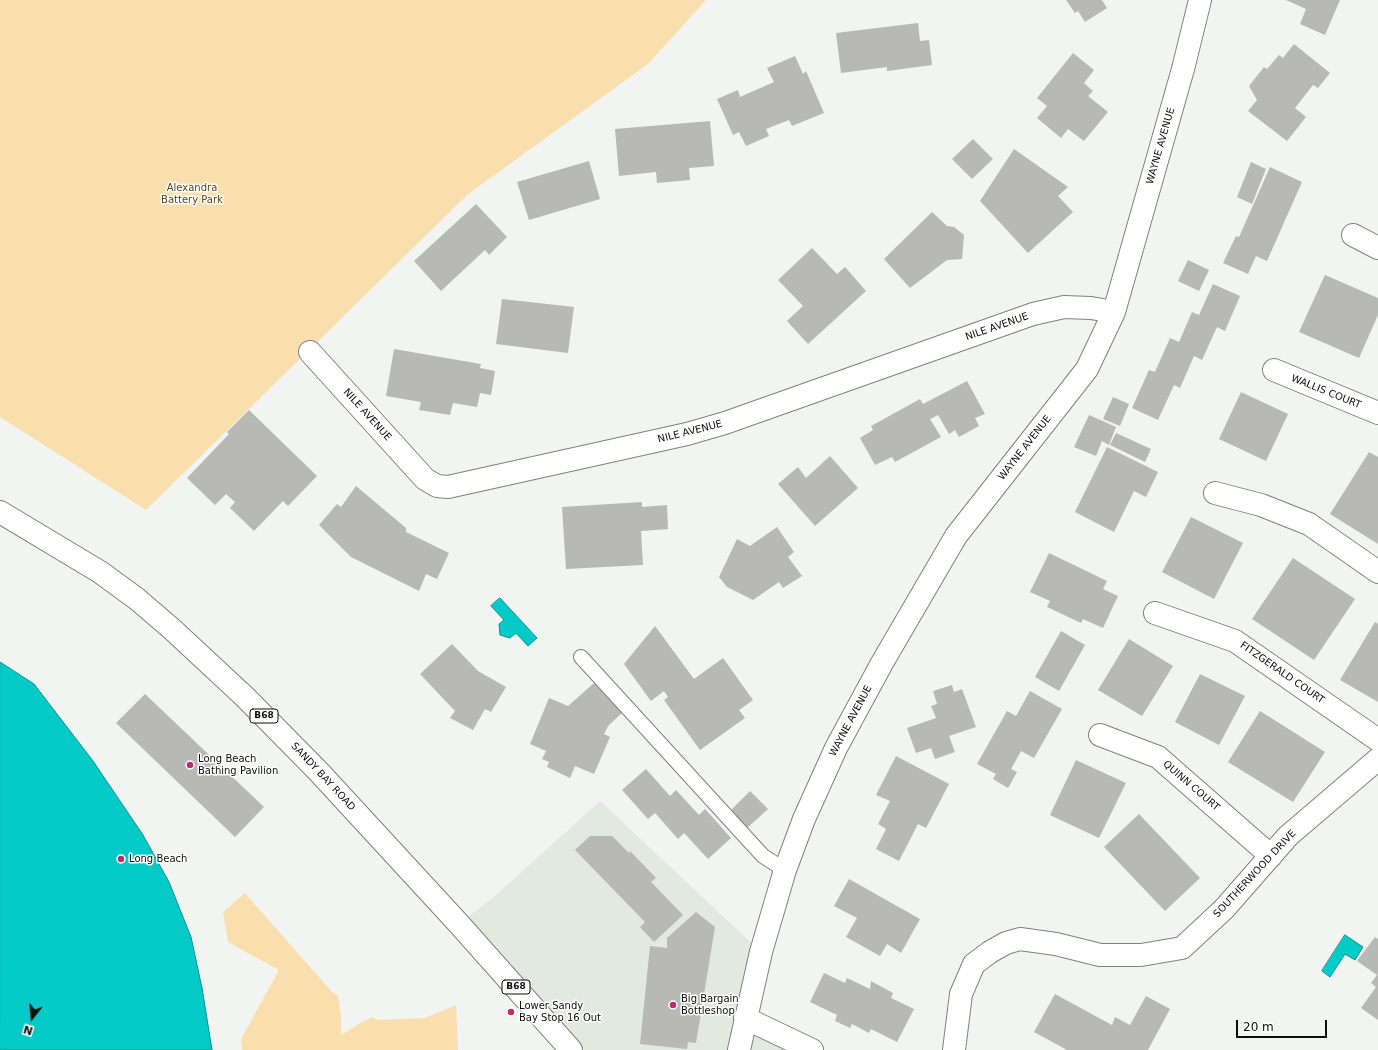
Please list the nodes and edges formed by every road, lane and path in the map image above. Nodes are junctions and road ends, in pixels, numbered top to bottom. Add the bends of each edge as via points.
1 (1200, 0) edge
2 (1353, 235) dead end
3 (1378, 248) edge
4 (1114, 312) junction
5 (310, 352) dead end
6 (1274, 370) dead end
7 (1378, 414) edge
8 (1215, 493) dead end
9 (0, 512) edge
10 (0, 526) edge
11 (43, 538) junction
12 (1378, 572) edge
13 (1155, 613) dead end
14 (581, 657) dead end
15 (1100, 735) dead end
16 (1378, 740) edge
17 (1378, 758) edge
18 (1271, 856) junction
19 (785, 870) junction
20 (745, 1018) junction
21 (571, 1050) edge
22 (739, 1050) edge
23 (812, 1050) edge
24 (954, 1050) edge

1 - 4 street, WAYNE AVENUE
2 - 3 street
4 - 5 street, NILE AVENUE via 1064,307 1033,314 725,423 687,434 448,487 437,486 425,479
4 - 19 street, WAYNE AVENUE via 1087,369 956,536 836,748 804,819
6 - 7 street, WALLIS COURT
8 - 12 street via 1261,505 1309,524
9 - 11 street, SANDY BAY ROAD / B68
10 - 11 street, SANDY BAY ROAD / B68
11 - 21 street, SANDY BAY ROAD / B68 via 100,572 137,599 245,697 319,772
13 - 16 street, FITZGERALD COURT via 1235,641
14 - 19 lane via 764,856
15 - 18 street, QUINN COURT via 1158,757
17 - 18 street, SOUTHERWOOD DRIVE via 1288,836
18 - 24 street, SOUTHERWOOD DRIVE via 1224,910 1182,948 1141,955 1100,955 1056,944 1020,939 990,952 974,964 961,994
19 - 20 street, WAYNE AVENUE
20 - 22 street, WAYNE AVENUE
20 - 23 street

